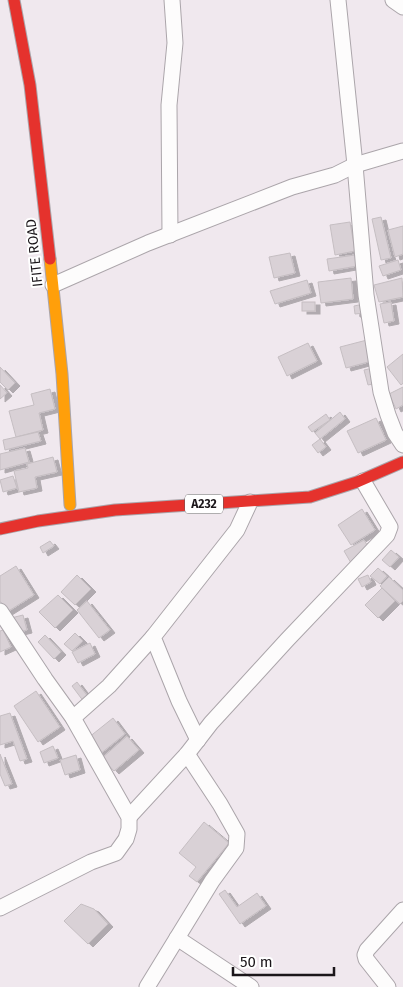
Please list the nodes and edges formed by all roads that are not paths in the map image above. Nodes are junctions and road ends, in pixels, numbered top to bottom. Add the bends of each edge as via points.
1 (14, 0) edge
2 (172, 0) edge
3 (338, 0) edge
4 (403, 150) edge
5 (355, 165) junction
6 (170, 235) junction
7 (53, 285) junction
8 (403, 445) edge
9 (403, 450) edge
10 (403, 462) edge
11 (336, 477) dead end
12 (363, 481) junction
13 (289, 487) dead end
14 (250, 502) junction
15 (0, 529) edge
16 (0, 611) edge
17 (153, 637) junction
18 (73, 718) junction
19 (198, 740) junction
20 (187, 754) junction
21 (129, 817) junction
22 (0, 908) edge
23 (403, 910) edge
24 (178, 938) junction
25 (147, 987) edge
26 (251, 987) edge
27 (388, 987) edge

1 - 7 main road, IFITE ROAD via 30,85
2 - 6 street via 175,43 169,104
3 - 5 street
4 - 5 street
5 - 6 street
5 - 8 street via 366,294 381,392 395,433
6 - 7 street
7 - 13 main road, IFITE ROAD / A232 via 62,374 66,505
9 - 11 main road
10 - 12 main road, A232
12 - 14 main road, A232 via 310,497
12 - 19 street via 390,527 387,535
14 - 15 main road, A232 via 104,512
14 - 17 street via 237,530
16 - 18 street
17 - 18 street via 109,686
17 - 19 street
18 - 21 street
19 - 20 street
20 - 21 street
20 - 24 street via 237,834 236,848
21 - 22 street via 126,839 116,854 90,862
23 - 27 street via 365,955
24 - 25 street
24 - 26 street

